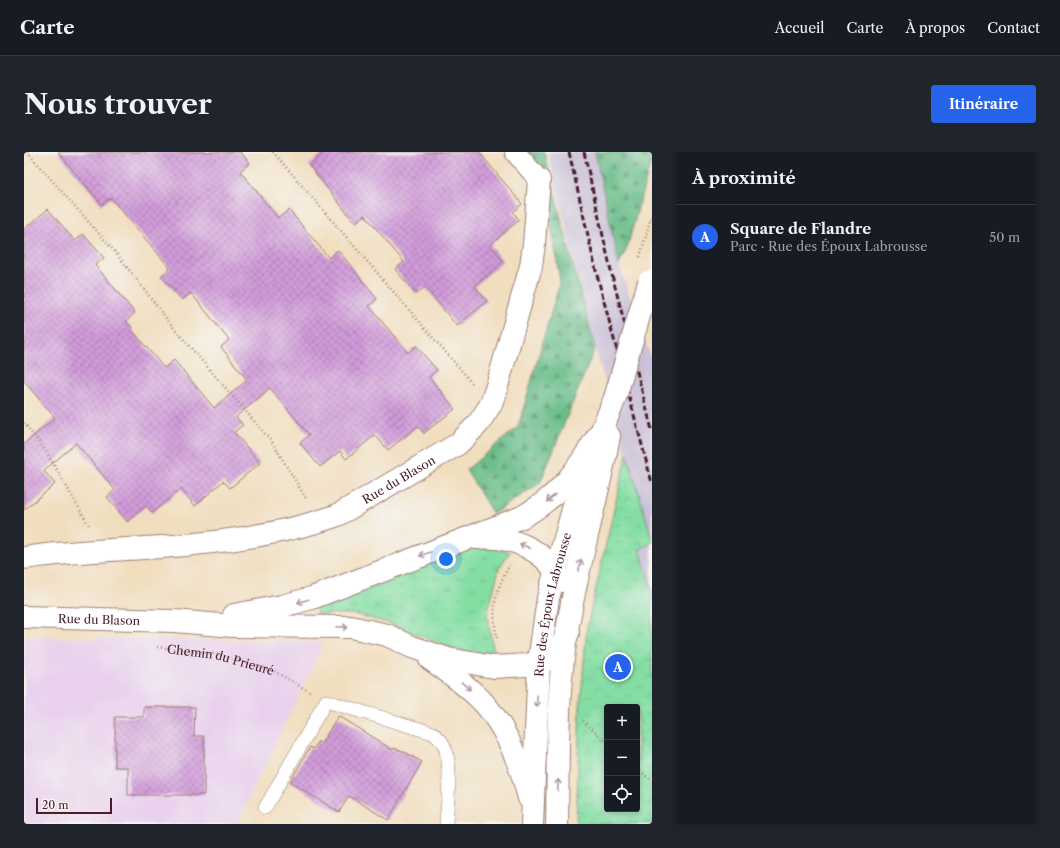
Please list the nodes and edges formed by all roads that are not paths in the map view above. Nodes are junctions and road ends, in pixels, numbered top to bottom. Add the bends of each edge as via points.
1 (515, 152) edge
2 (539, 180) joint
3 (647, 270) edge
4 (615, 398) junction
5 (599, 434) junction
6 (461, 541) junction
7 (24, 558) edge
8 (555, 570) junction
9 (24, 617) edge
10 (174, 622) junction
11 (569, 625) junction
12 (412, 647) junction
13 (539, 662) junction
14 (265, 808) dead end
15 (532, 822) edge
16 (446, 824) edge
17 (557, 824) edge

1 - 2 street, Rue du Blason
2 - 7 main road, Rue du Blason via 531,266 497,386 478,424 458,444 338,515 320,521 215,541 163,547 63,552
3 - 4 main road, Rue des Époux Labrousse, bridge
4 - 5 main road, Rue des Époux Labrousse
11 -> 4 main road, Rue des Époux Labrousse via 602,473
5 -> 6 main road, Rue du Blason via 571,477 545,503 522,517
5 - 8 main road, Rue des Époux Labrousse via 581,481
8 -> 6 main road, Rue du Blason via 537,553 514,542 487,538
6 -> 10 main road, Rue du Blason via 298,602 241,614
8 - 11 main road, Rue du Blason via 565,593
8 - 13 main road, Rue des Époux Labrousse
9 - 10 main road, Rue du Blason
10 -> 12 main road, Rue du Blason via 226,626 351,627 387,635
11 - 13 main road, Rue du Blason via 559,651 547,660
17 -> 11 main road, Rue des Époux Labrousse via 561,678
12 - 13 main road, Rue du Blason via 476,665 494,667
12 -> 15 main road, Rue du Blason via 464,684 491,713 505,735 519,769 528,796
13 -> 15 main road, Rue des Époux Labrousse
14 - 16 lane via 326,701 433,733 443,743 447,755

